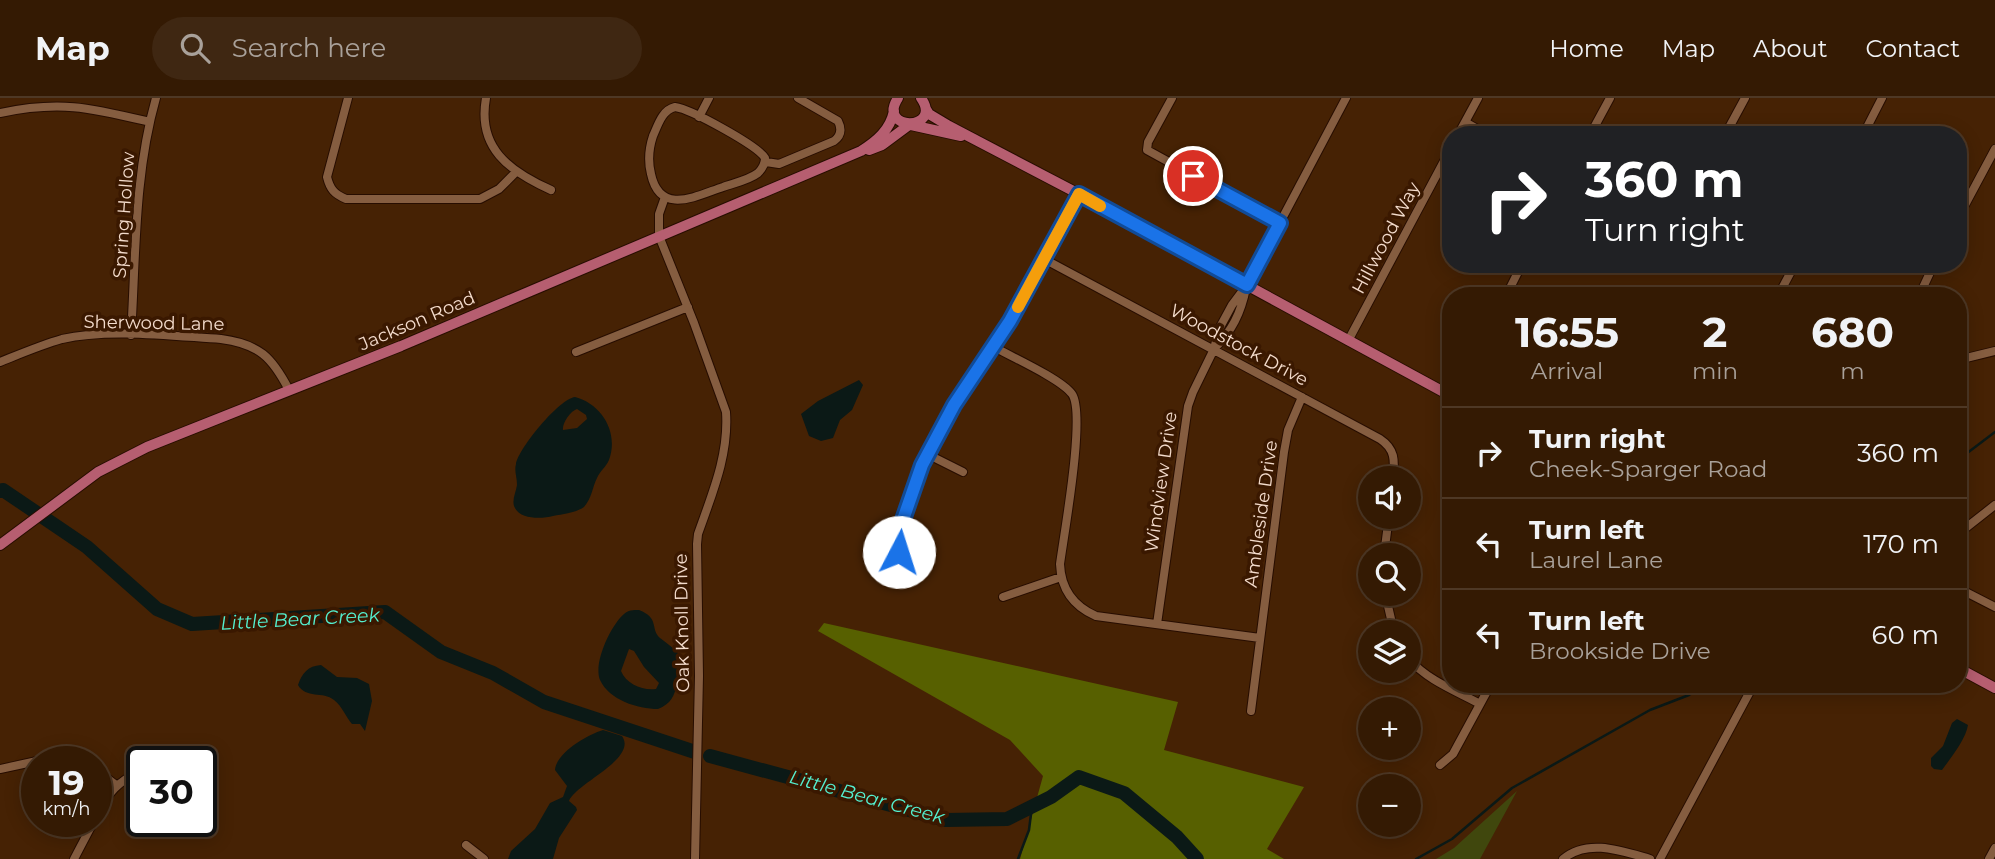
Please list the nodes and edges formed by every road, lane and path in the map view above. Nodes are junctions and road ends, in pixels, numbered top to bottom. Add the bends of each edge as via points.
1 (156, 98) edge
2 (348, 98) edge
3 (486, 98) edge
4 (709, 98) edge
5 (798, 98) edge
6 (1172, 98) edge
7 (1346, 98) edge
8 (1478, 98) edge
9 (1610, 98) edge
10 (1745, 98) edge
11 (1882, 98) edge
12 (32, 102) edge
13 (925, 103) edge
14 (894, 104) edge
15 (0, 113) edge
16 (699, 117) junction
17 (150, 122) junction
18 (1465, 122) junction
19 (910, 125) junction
20 (1463, 126) edge
21 (1472, 126) edge
22 (1595, 126) edge
23 (1731, 126) edge
24 (1868, 126) edge
25 (972, 138) junction
26 (1995, 149) edge
27 (861, 151) junction
28 (766, 162) junction
29 (1442, 165) edge
30 (516, 172) junction
31 (551, 190) dead end
32 (1079, 194) junction
33 (665, 197) junction
34 (1967, 201) edge
35 (1280, 223) junction
36 (659, 236) junction
37 (1044, 259) junction
38 (1247, 285) junction
39 (688, 307) junction
40 (131, 335) junction
41 (1348, 341) junction
42 (994, 347) junction
43 (1214, 349) junction
44 (1995, 351) edge
45 (576, 352) dead end
46 (1967, 358) edge
47 (0, 362) edge
48 (289, 390) junction
49 (1442, 391) edge
50 (1301, 397) junction
51 (927, 454) junction
52 (1394, 466) edge
53 (963, 472) dead end
54 (1995, 505) edge
55 (1967, 527) edge
56 (0, 545) edge
57 (899, 552) dead end
58 (1061, 577) junction
59 (1967, 593) edge
60 (1003, 597) dead end
61 (1995, 607) edge
62 (1157, 624) junction
63 (1260, 638) junction
64 (1421, 671) edge
65 (1967, 673) edge
66 (1442, 683) edge
67 (1995, 688) edge
68 (1460, 693) edge
69 (1486, 693) edge
70 (1749, 693) edge
71 (1480, 704) junction
72 (1251, 710) dead end
73 (21, 764) edge
74 (1440, 765) dead end
75 (0, 769) edge
76 (126, 779) edge
77 (112, 782) edge
78 (116, 785) junction
79 (112, 790) edge
80 (85, 837) edge
81 (466, 845) dead end
82 (1995, 848) edge
83 (74, 859) edge
84 (485, 859) edge
85 (695, 859) edge
86 (1563, 859) edge
87 (1650, 859) edge
88 (1660, 859) edge
89 (1989, 859) edge

1 - 17 street, Spring Hollow
2 - 30 street via 327,177 329,188 346,199 480,199
3 - 30 street via 486,132 493,148
4 - 16 street
5 - 28 street via 838,121 839,136 779,164
6 - 35 street via 1147,150
7 - 35 street, Windview Drive
8 - 18 street
9 - 22 street
10 - 23 street
11 - 24 street
12 - 15 street
12 - 17 street via 90,108
13 - 19 main road, Jackson Road via 920,121
13 - 25 main road via 937,120
14 - 19 main road via 901,121
14 - 27 main road, Jackson Road via 885,131
16 - 28 street via 756,148
16 - 33 street via 670,108 653,137 651,174
17 - 40 street, Spring Hollow via 139,192
18 - 20 street
18 - 21 street
19 - 25 main road
19 - 27 main road, Jackson Road via 882,145
25 - 32 main road
26 - 34 street
27 - 36 main road, Jackson Road
28 - 33 street via 749,178 680,201
29 - 41 street, Hillwood Way
30 - 31 street
32 - 37 street
32 - 38 main road
33 - 36 street
35 - 38 street, Windview Drive
36 - 39 street, Oak Knoll Drive
36 - 48 main road, Jackson Road
37 - 42 street
37 - 43 street, Woodstock Drive
38 - 41 main road
38 - 43 street, Windview Drive via 1231,305
39 - 45 street
39 - 85 street, Oak Knoll Drive via 726,412 727,428 724,457 697,544
40 - 47 street, Sherwood Lane via 64,339
40 - 48 street, Sherwood Lane via 220,339 249,345 269,358
41 - 49 main road
42 - 51 street
42 - 58 street via 1064,385 1074,397 1077,427
43 - 50 street, Woodstock Drive
43 - 62 street, Windview Drive via 1186,416
44 - 46 street
48 - 56 main road, Jackson Road via 110,464
50 - 52 street, Woodstock Drive via 1390,446
50 - 63 street, Ambleside Drive via 1284,452
51 - 53 street
51 - 57 street via 903,514 897,537
54 - 55 street
58 - 60 street
58 - 62 street via 1069,596 1085,612
59 - 61 street
62 - 63 street
63 - 72 street, Ambleside Drive
64 - 66 street
65 - 67 main road
68 - 71 street
69 - 71 street
70 - 88 street
71 - 74 street via 1453,754
73 - 75 street
76 - 78 street
77 - 78 street
78 - 79 street
80 - 83 street
81 - 84 street
82 - 89 street
86 - 87 street via 1594,847

